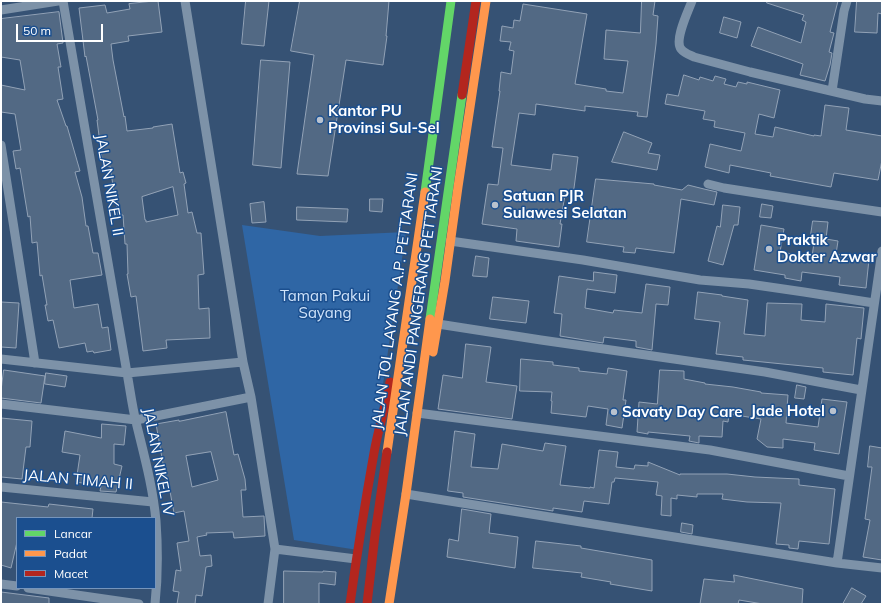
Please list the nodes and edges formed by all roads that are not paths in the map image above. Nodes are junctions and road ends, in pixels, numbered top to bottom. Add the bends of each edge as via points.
1 (58, 1) edge
2 (63, 1) edge
3 (185, 1) edge
4 (444, 1) edge
5 (451, 1) edge
6 (459, 1) edge
7 (476, 1) edge
8 (481, 1) edge
9 (486, 1) edge
10 (692, 1) edge
11 (847, 1) edge
12 (1, 10) edge
13 (832, 91) junction
14 (882, 101) edge
15 (1, 145) edge
16 (708, 184) dead end
17 (882, 212) edge
18 (450, 241) junction
19 (882, 251) edge
20 (874, 303) junction
21 (438, 324) junction
22 (1, 359) edge
23 (243, 362) junction
24 (35, 363) junction
25 (428, 365) junction
26 (408, 369) dead end
27 (127, 373) junction
28 (422, 380) junction
29 (861, 390) junction
30 (251, 397) junction
31 (1, 404) edge
32 (417, 414) junction
33 (136, 420) junction
34 (849, 476) junction
35 (1, 487) edge
36 (406, 494) junction
37 (153, 502) junction
38 (155, 517) edge
39 (363, 520) junction
40 (156, 521) edge
41 (402, 523) junction
42 (275, 549) junction
43 (356, 559) junction
44 (837, 563) junction
45 (882, 568) edge
46 (1, 584) edge
47 (381, 584) junction
48 (16, 586) edge
49 (35, 589) edge
50 (350, 601) edge
51 (389, 602) edge
52 (139, 604) edge
53 (155, 604) edge
54 (268, 604) edge
55 (366, 604) edge
56 (375, 604) edge

1 - 12 street
2 - 27 street, JALAN NIKEL II
3 - 23 street
4 - 39 main road via 388,395 374,452
5 - 55 main road, JALAN TOL LAYANG A.P. PETTARANI, bridge
6 - 26 main road, JALAN TOL LAYANG A.P. PETTARANI
7 - 28 main road, JALAN ANDI PANGERANG PETTARANI
8 - 25 main road
9 - 18 main road
10 - 13 street via 678,43 687,54
11 - 13 street
13 - 14 street
15 - 24 street
16 - 17 street
18 - 20 street via 700,280 749,284
18 - 21 main road
19 - 20 street
20 - 29 street
21 - 25 main road via 434,349
21 - 29 street via 765,372
22 - 24 street
23 - 27 street
23 - 30 street
24 - 27 street
25 - 28 main road
27 - 33 street, JALAN NIKEL IV
28 - 32 main road, JALAN ANDI PANGERANG PETTARANI
29 - 34 street
30 - 33 street
30 - 42 street
31 - 33 street
32 - 34 street via 710,450
32 - 36 main road, JALAN ANDI PANGERANG PETTARANI
33 - 37 street, JALAN NIKEL IV
34 - 44 street
35 - 37 street, JALAN TIMAH II
36 - 41 main road, JALAN ANDI PANGERANG PETTARANI
36 - 44 street
37 - 38 street, JALAN NIKEL IV
39 - 41 main road via 370,539 378,542 386,542 396,535
39 - 43 main road
40 - 53 street, JALAN NIKEL IV via 158,563
41 - 51 main road, JALAN ANDI PANGERANG PETTARANI
42 - 43 street
42 - 54 street
43 - 50 main road
44 - 45 street
46 - 48 street
47 - 50 main road via 372,581 359,585
47 - 51 main road
47 - 56 main road
49 - 52 street

